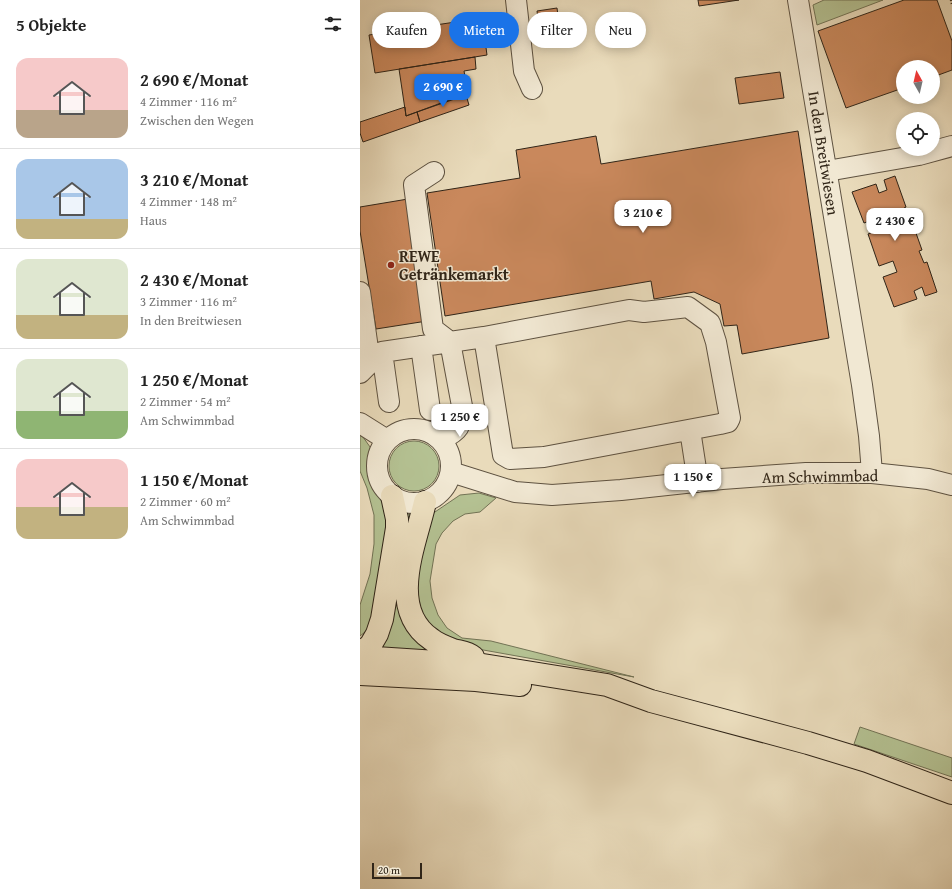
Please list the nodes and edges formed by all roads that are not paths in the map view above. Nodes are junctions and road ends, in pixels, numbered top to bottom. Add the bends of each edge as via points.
1 (516, 0) edge
2 (798, 0) edge
3 (532, 89) dead end
4 (952, 146) edge
5 (827, 171) junction
6 (434, 172) dead end
7 (360, 292) edge
8 (484, 337) junction
9 (450, 342) junction
10 (421, 346) junction
11 (360, 373) edge
12 (389, 402) dead end
13 (430, 410) dead end
14 (360, 423) edge
15 (690, 430) junction
16 (387, 440) junction
17 (441, 440) junction
18 (452, 472) junction
19 (872, 473) junction
20 (698, 482) junction
21 (952, 485) edge
22 (392, 496) junction
23 (425, 502) junction
24 (360, 652) edge
25 (360, 657) edge
26 (483, 665) junction
27 (360, 674) edge
28 (651, 701) junction
29 (952, 793) edge

1 - 3 street via 524,71
2 - 5 street, In den Breitwiesen
4 - 5 street via 919,155
5 - 19 street, In den Breitwiesen via 862,385
6 - 9 street via 414,186 433,329
7 - 11 street via 370,363
8 - 9 street
8 - 15 street via 504,455 510,459 544,457
8 - 15 street via 629,310 644,312 688,307 710,323 730,418 728,422
9 - 10 street
9 - 17 street via 463,416 455,433
10 - 12 street via 382,352
10 - 13 street
14 - 16 street
15 - 20 street
16 - 17 street via 404,430 414,429 424,430
16 - 22 street via 378,456 378,469 381,482
17 - 18 street via 450,455
18 - 20 street, Am Schwimmbad via 515,492 552,495
18 - 23 street via 443,491
19 - 20 street, Am Schwimmbad via 806,473
19 - 21 street, Am Schwimmbad
22 - 23 street via 408,503
22 - 24 main road via 397,528 382,619 378,634 370,646
23 - 26 main road via 409,561 409,609 419,629 430,639 453,650 469,654
25 - 26 main road
26 - 28 main road via 606,685
27 - 28 main road via 476,680
28 - 29 main road via 867,760

